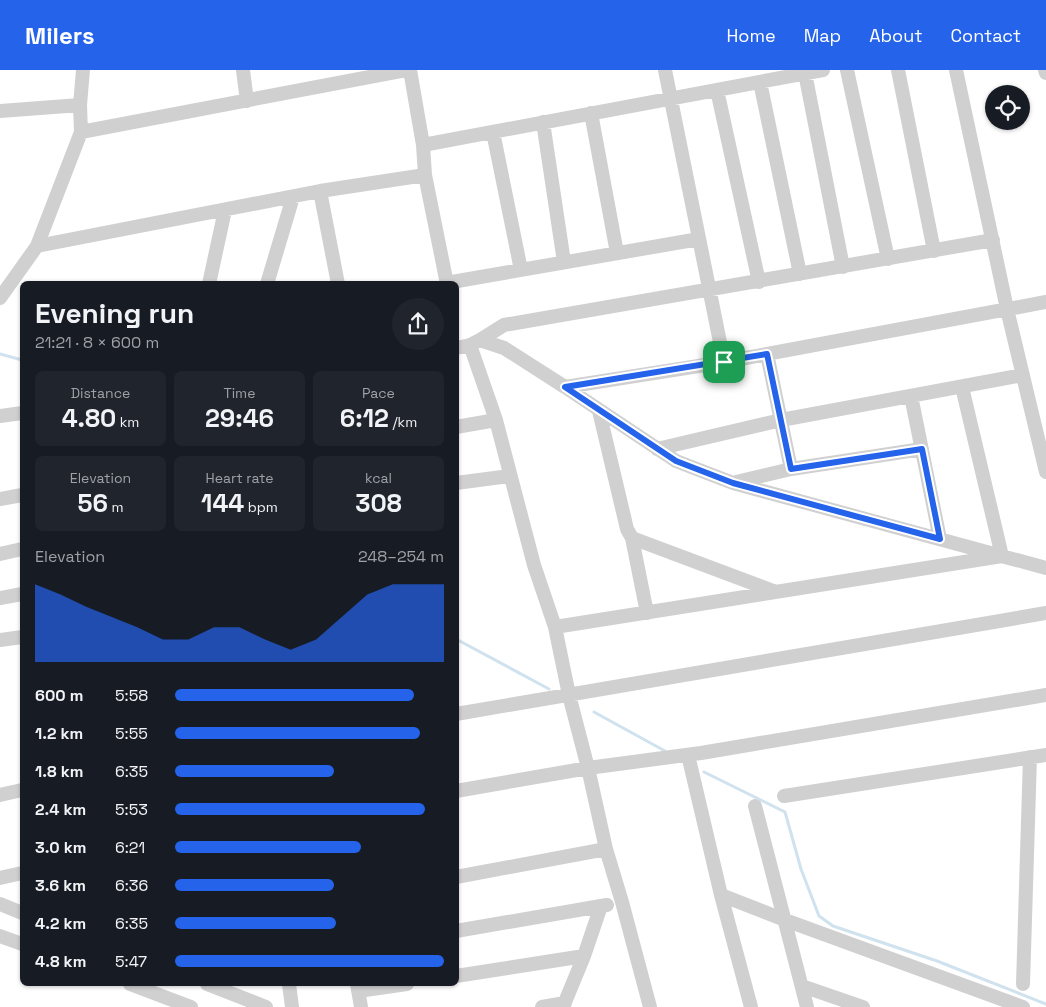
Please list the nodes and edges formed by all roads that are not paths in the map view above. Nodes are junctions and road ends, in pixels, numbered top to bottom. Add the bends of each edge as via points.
1 (83, 70) edge
2 (243, 70) edge
3 (406, 70) edge
4 (410, 70) edge
5 (666, 70) edge
6 (823, 70) edge
7 (847, 70) edge
8 (898, 70) edge
9 (956, 70) edge
10 (805, 73) junction
11 (760, 82) junction
12 (717, 90) junction
13 (671, 98) junction
14 (247, 101) junction
15 (80, 105) junction
16 (0, 111) edge
17 (591, 113) junction
18 (543, 122) junction
19 (81, 132) junction
20 (493, 132) junction
21 (423, 145) junction
22 (425, 175) junction
23 (320, 192) junction
24 (293, 197) junction
25 (225, 210) junction
26 (699, 239) junction
27 (993, 240) junction
28 (37, 246) junction
29 (934, 251) junction
30 (617, 253) junction
31 (888, 259) junction
32 (564, 262) junction
33 (844, 267) junction
34 (521, 270) junction
35 (800, 274) junction
36 (210, 281) edge
37 (268, 281) edge
38 (337, 281) edge
39 (445, 281) edge
40 (459, 282) edge
41 (759, 282) junction
42 (710, 290) junction
43 (0, 298) edge
44 (1046, 302) edge
45 (1008, 309) junction
46 (464, 344) edge
47 (767, 354) junction
48 (724, 362) junction
49 (1023, 375) junction
50 (565, 387) junction
51 (962, 387) junction
52 (911, 396) junction
53 (599, 411) junction
54 (20, 413) edge
55 (0, 416) edge
56 (496, 420) junction
57 (781, 420) junction
58 (459, 426) edge
59 (658, 448) junction
60 (922, 449) junction
61 (791, 469) junction
62 (1046, 472) edge
63 (510, 476) junction
64 (733, 483) junction
65 (459, 484) edge
66 (20, 495) edge
67 (0, 499) edge
68 (632, 538) junction
69 (940, 539) junction
70 (20, 549) edge
71 (0, 554) edge
72 (1002, 556) junction
73 (1046, 568) edge
74 (777, 592) junction
75 (20, 594) edge
76 (0, 598) edge
77 (647, 613) junction
78 (1046, 613) edge
79 (555, 627) junction
80 (20, 637) edge
81 (0, 640) edge
82 (569, 695) junction
83 (1046, 695) edge
84 (459, 713) edge
85 (688, 755) junction
86 (1046, 755) edge
87 (1030, 757) junction
88 (588, 768) junction
89 (20, 790) edge
90 (459, 791) edge
91 (0, 795) edge
92 (784, 796) dead end
93 (755, 806) dead end
94 (606, 849) junction
95 (20, 873) edge
96 (459, 876) edge
97 (0, 878) edge
98 (721, 895) junction
99 (622, 902) junction
100 (0, 904) edge
101 (601, 906) junction
102 (20, 912) edge
103 (784, 920) junction
104 (459, 930) edge
105 (0, 936) edge
106 (20, 943) edge
107 (584, 956) junction
108 (459, 976) edge
109 (1023, 984) dead end
110 (135, 986) edge
111 (212, 986) edge
112 (289, 986) edge
113 (382, 986) edge
114 (802, 986) junction
115 (358, 988) edge
116 (564, 1005) edge
117 (190, 1007) edge
118 (266, 1007) edge
119 (292, 1007) edge
120 (361, 1007) edge
121 (542, 1007) edge
122 (650, 1007) edge
123 (751, 1007) edge
124 (807, 1007) edge
125 (863, 1007) edge
126 (1023, 1007) edge

1 - 15 street
2 - 14 street
3 - 14 street
4 - 21 street
5 - 13 street
6 - 10 street
7 - 31 street
8 - 29 street
9 - 27 street
10 - 11 street
10 - 33 street
11 - 12 street
11 - 35 street
12 - 13 street
12 - 41 street
13 - 17 street
13 - 26 street
14 - 19 street
15 - 16 street
15 - 19 street
17 - 18 street
17 - 30 street
18 - 20 street
18 - 32 street
19 - 28 street
20 - 21 street
20 - 34 street
21 - 22 street
22 - 23 street
22 - 39 street
23 - 24 street
23 - 38 street
24 - 25 street
24 - 37 street
25 - 28 street
25 - 36 street
26 - 30 street
26 - 42 street
27 - 29 street
27 - 45 street
28 - 43 street
29 - 31 street
30 - 32 street
31 - 33 street
32 - 34 street
33 - 35 street
34 - 40 street
35 - 41 street
41 - 42 street
42 - 46 street via 504,325
42 - 48 street
44 - 45 street
45 - 47 street
45 - 49 street
46 - 50 street via 504,348
46 - 56 street
47 - 48 street
47 - 57 street
48 - 50 street
49 - 51 street
49 - 62 street
50 - 53 street
51 - 52 street
51 - 72 street
52 - 57 street
52 - 60 street
53 - 59 street
53 - 68 street via 627,530
54 - 55 street
56 - 58 street
56 - 63 street
57 - 59 street
57 - 61 street
59 - 64 street via 676,461
60 - 61 street
60 - 69 street
61 - 64 street
63 - 65 street
63 - 79 street
64 - 69 street
66 - 67 street
68 - 74 street
68 - 77 street
69 - 72 street
70 - 71 street
72 - 73 street
72 - 74 street
74 - 77 street
75 - 76 street
77 - 79 street
78 - 82 street
79 - 82 street
80 - 81 street
82 - 84 street
82 - 88 street
83 - 85 street
85 - 88 street
85 - 98 street
86 - 87 street
87 - 92 street
87 - 109 street
88 - 90 street
88 - 94 street
89 - 91 street
93 - 103 street
94 - 96 street
94 - 99 street
95 - 97 street
98 - 103 street
98 - 123 street
99 - 101 street
99 - 122 street
100 - 102 street
101 - 104 street
101 - 107 street
103 - 114 street
103 - 126 street
105 - 106 street
107 - 108 street
107 - 116 street
110 - 117 street
111 - 118 street
112 - 119 street
113 - 115 street
114 - 124 street
114 - 125 street
115 - 120 street
116 - 121 street

